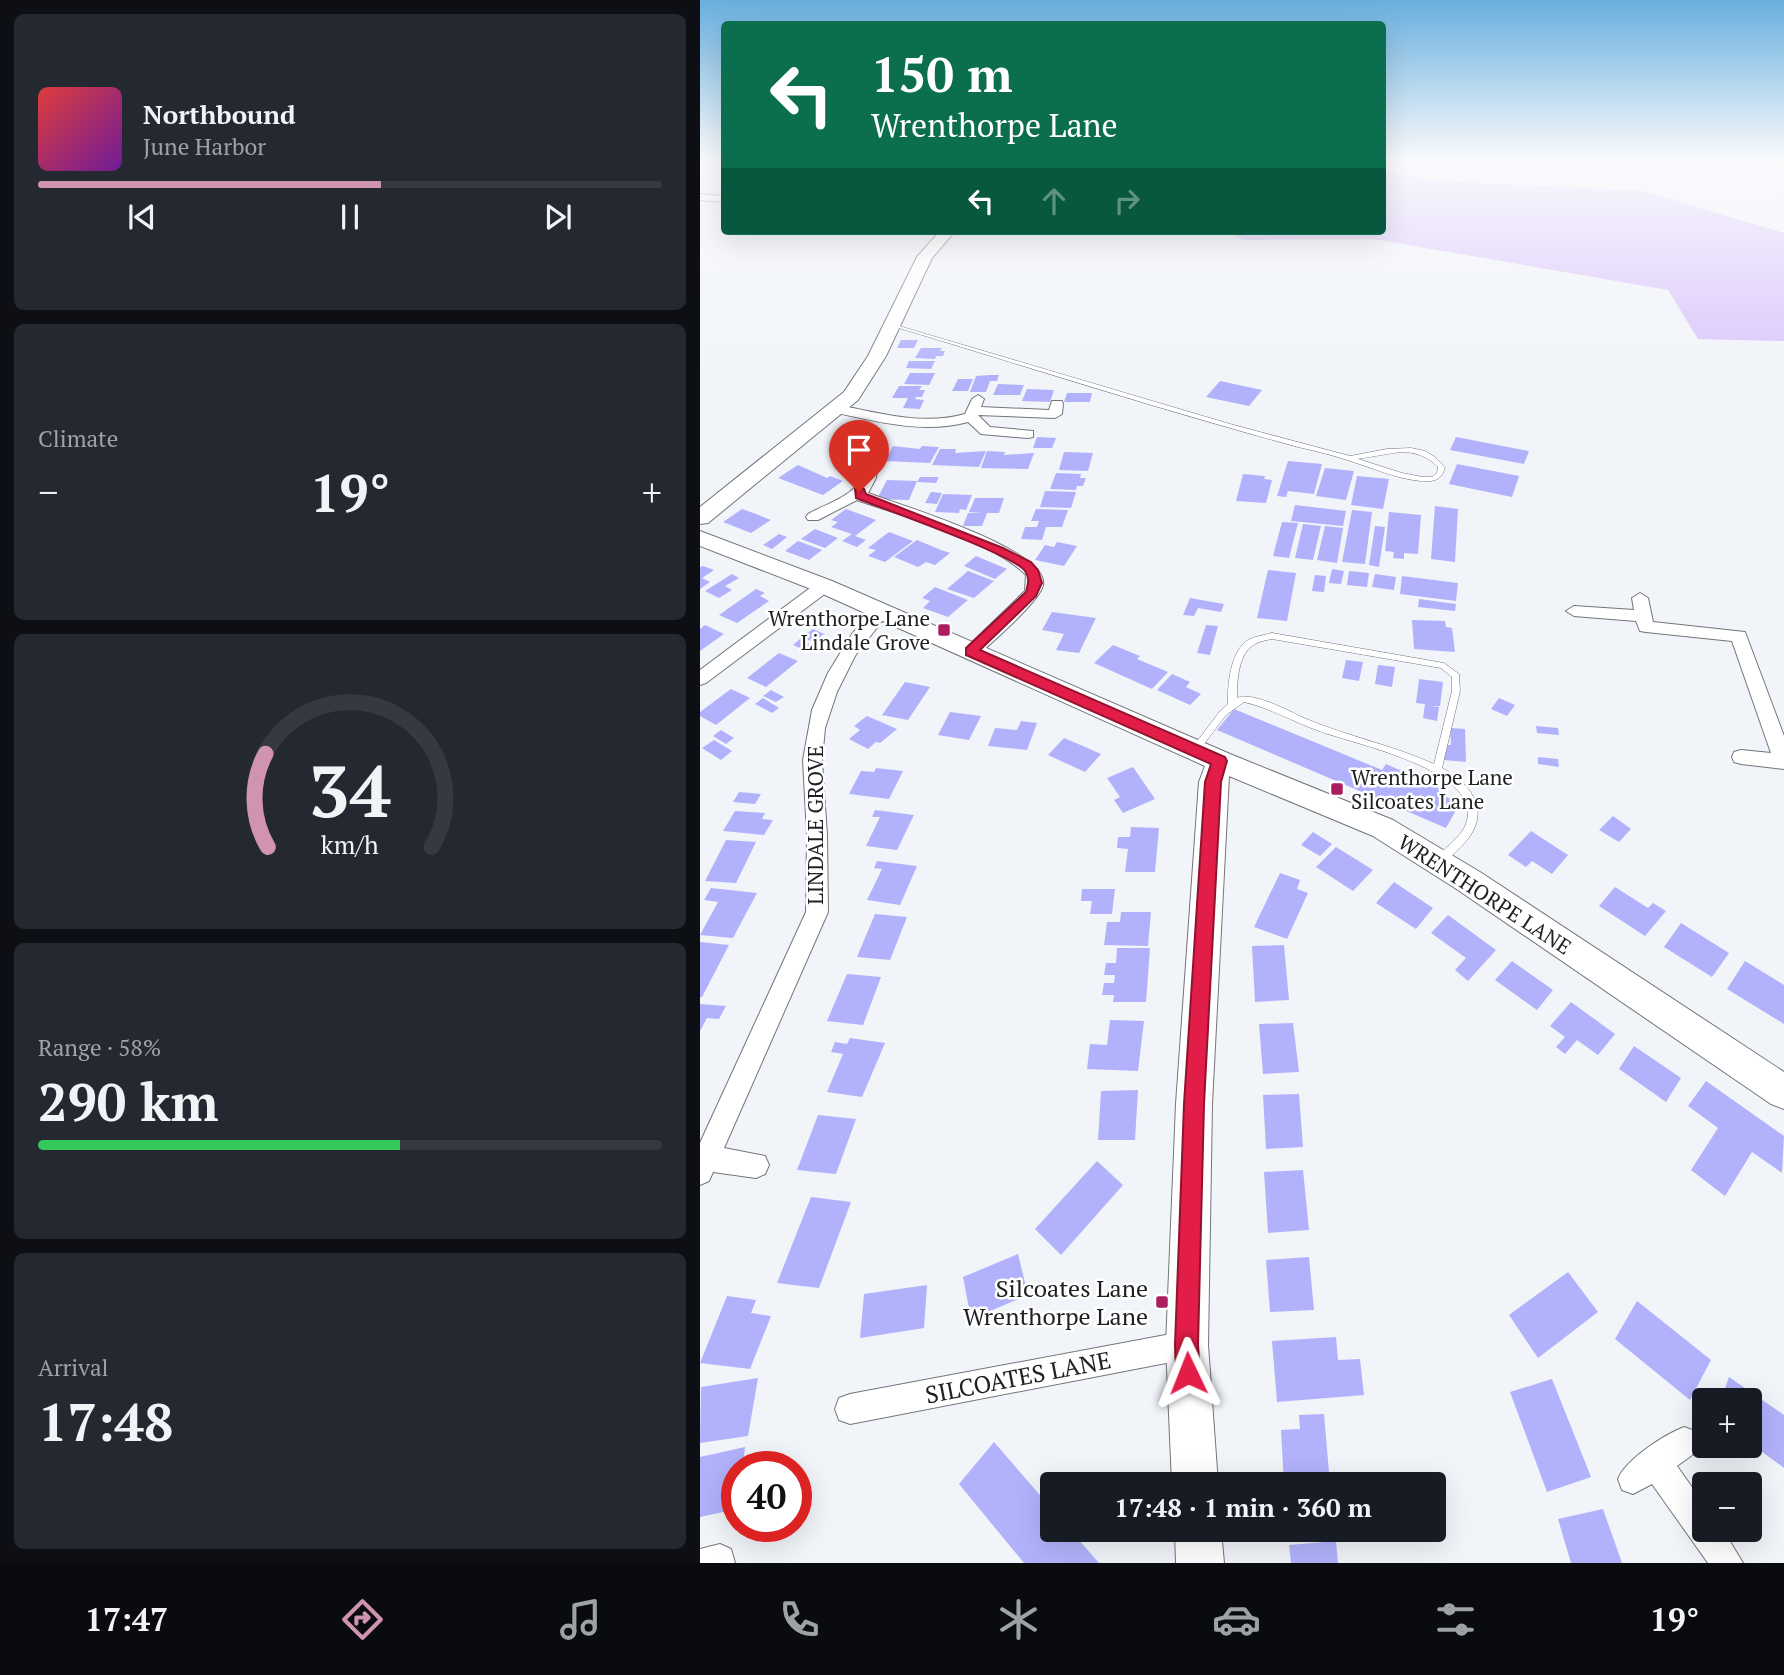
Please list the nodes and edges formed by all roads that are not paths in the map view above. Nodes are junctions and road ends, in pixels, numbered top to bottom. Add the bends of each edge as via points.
1 (944, 235) edge
2 (891, 324) junction
3 (1057, 404) dead end
4 (838, 409) junction
5 (977, 410) junction
6 (1028, 434) dead end
7 (1351, 458) junction
8 (858, 463) dead end
9 (860, 494) junction
10 (813, 517) dead end
11 (700, 518) edge
12 (700, 538) edge
13 (824, 586) junction
14 (1640, 598) dead end
15 (1574, 611) dead end
16 (880, 612) junction
17 (1644, 616) junction
18 (971, 652) junction
19 (700, 679) edge
20 (1233, 706) junction
21 (1207, 756) junction
22 (1741, 757) dead end
23 (1784, 762) edge
24 (1437, 770) junction
25 (1438, 862) junction
26 (1784, 1092) edge
27 (703, 1165) edge
28 (756, 1165) dead end
29 (1186, 1345) junction
30 (850, 1409) dead end
31 (1684, 1442) dead end
32 (1194, 1472) edge
33 (1199, 1542) edge
34 (1200, 1563) edge
35 (1727, 1563) edge

1 - 2 street via 925,257
2 - 4 street via 877,356
2 - 7 lane
3 - 5 street via 1055,414
4 - 5 street via 947,423
4 - 11 street
5 - 6 street via 986,432
7 - 7 lane via 1425,480 1434,479 1442,467 1426,452 1410,449
8 - 9 street via 870,469
9 - 10 street
9 - 18 street via 999,550 1033,573 1032,593
12 - 13 street, WRENTHORPE LANE
13 - 16 street, WRENTHORPE LANE
13 - 19 street
14 - 17 street
15 - 17 street
16 - 18 street, WRENTHORPE LANE
16 - 27 street, LINDALE GROVE via 866,625 816,724 812,747 817,912
17 - 23 street via 1646,627 1740,636
18 - 21 street, WRENTHORPE LANE
20 - 21 lane via 1223,713
20 - 24 lane via 1242,699 1255,701
20 - 24 lane via 1231,685 1244,648 1272,636 1444,666 1456,676 1455,691
21 - 25 street, WRENTHORPE LANE via 1383,828
21 - 29 street via 1213,782 1194,1104
22 - 23 street
24 - 25 lane via 1461,786 1471,801 1473,818 1467,836
25 - 26 street, WRENTHORPE LANE
27 - 28 street, LINDALE GROVE
29 - 30 street, SILCOATES LANE
29 - 32 street
31 - 35 street via 1644,1470
33 - 34 street

